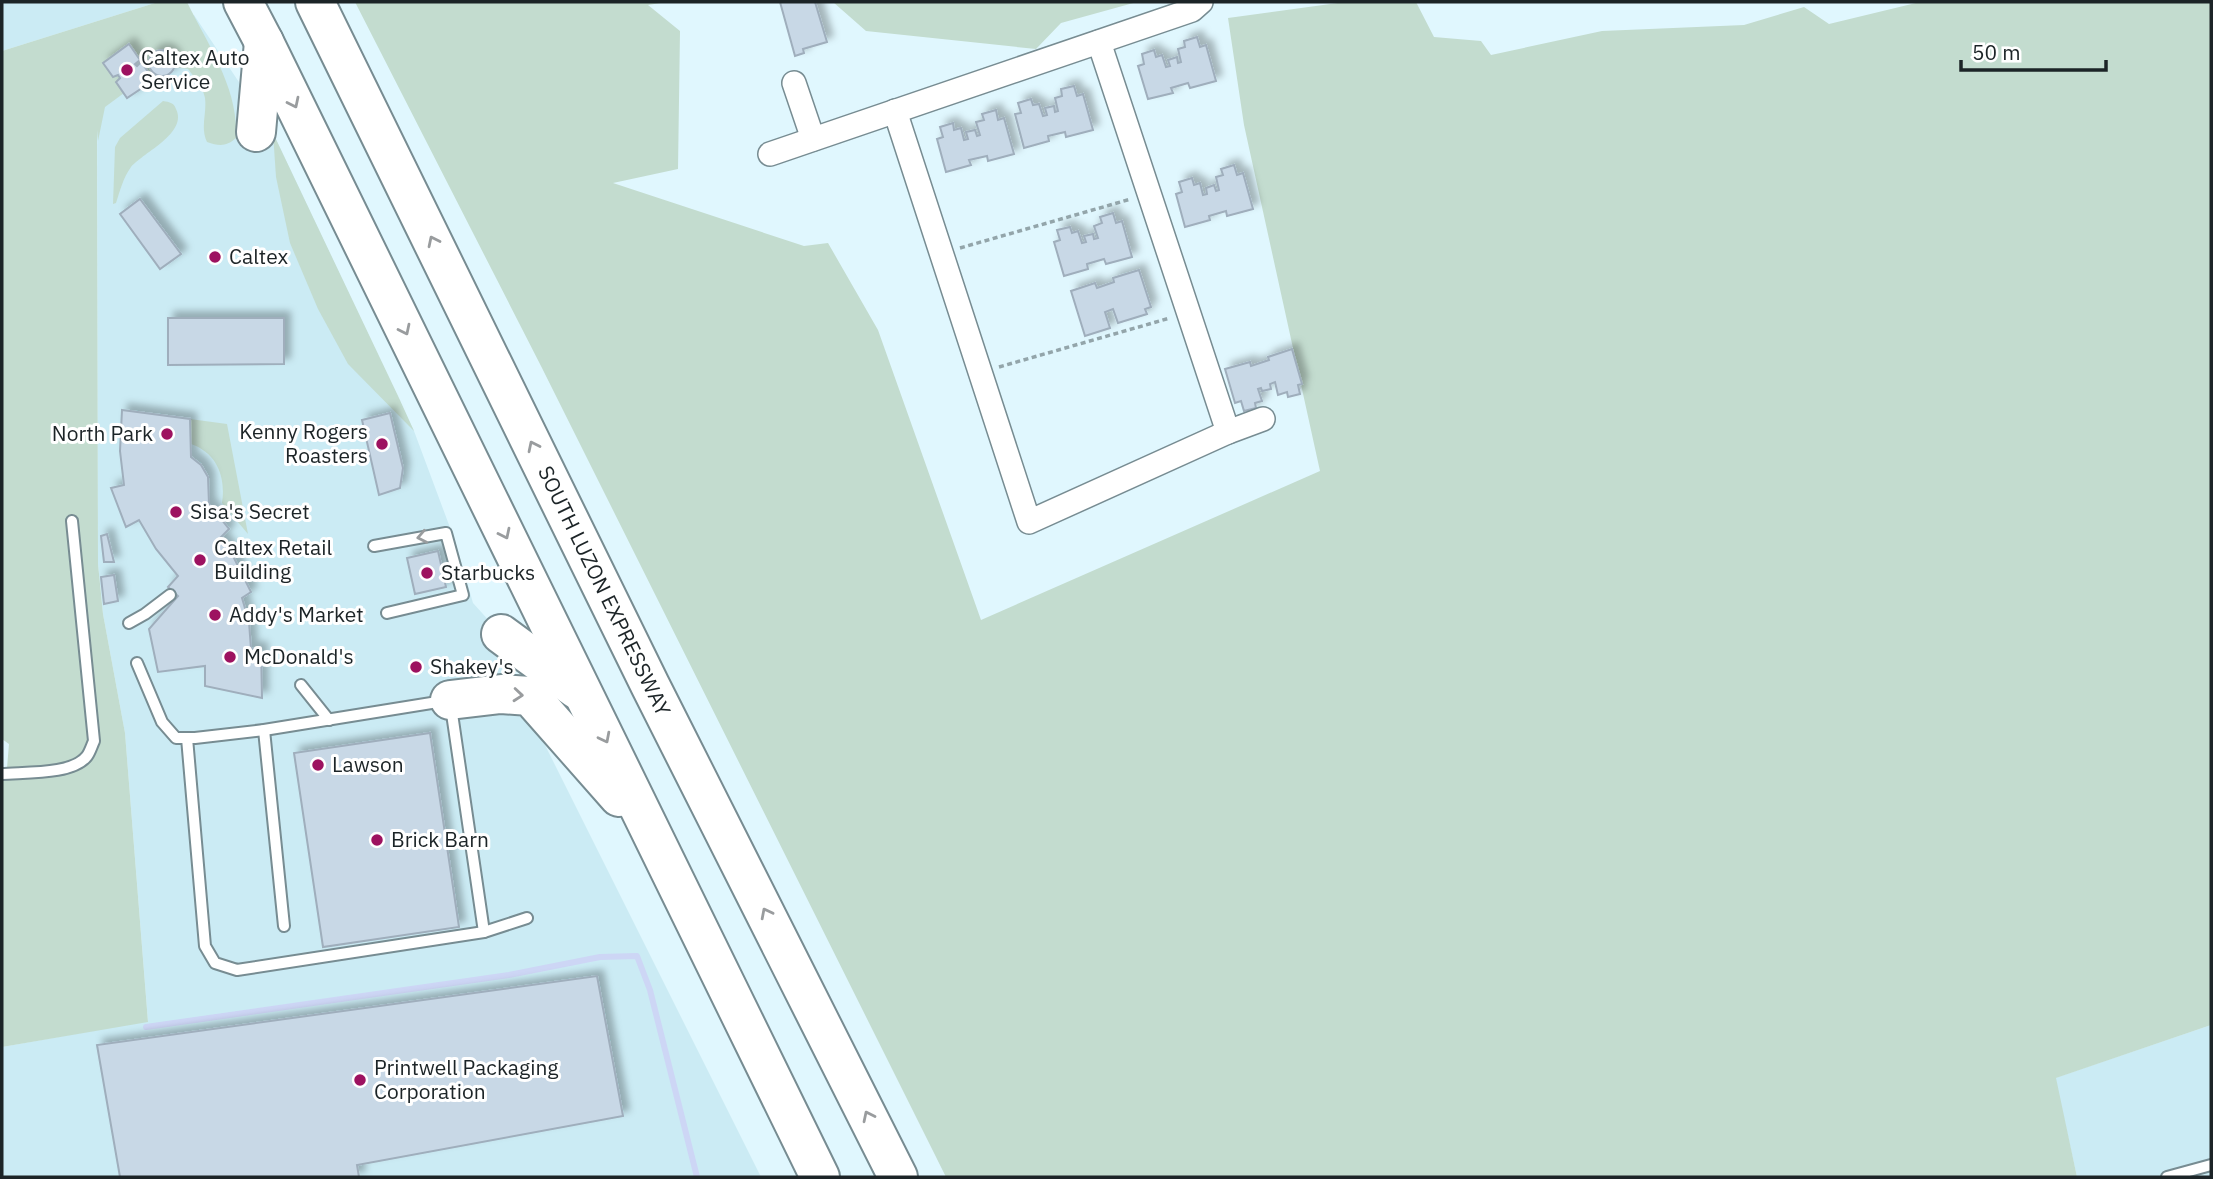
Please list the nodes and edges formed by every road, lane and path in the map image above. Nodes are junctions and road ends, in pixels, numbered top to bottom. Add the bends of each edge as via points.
1 (243, 2) edge
2 (315, 2) edge
3 (1201, 2) edge
4 (264, 42) junction
5 (1099, 42) junction
6 (794, 83) dead end
7 (895, 111) junction
8 (256, 132) dead end
9 (814, 139) junction
10 (770, 154) dead end
11 (1148, 194) junction
12 (941, 254) junction
13 (1188, 313) junction
14 (980, 372) junction
15 (1263, 419) dead end
16 (1228, 432) junction
17 (72, 521) dead end
18 (374, 546) dead end
19 (170, 595) dead end
20 (387, 613) dead end
21 (129, 623) dead end
22 (502, 634) dead end
23 (137, 663) dead end
24 (301, 685) dead end
25 (583, 694) junction
26 (450, 700) junction
27 (328, 720) junction
28 (264, 730) junction
29 (187, 738) junction
30 (2, 774) edge
31 (655, 838) junction
32 (527, 918) dead end
33 (284, 926) dead end
34 (484, 932) junction
35 (2211, 1165) edge
36 (820, 1177) edge
37 (898, 1177) edge
38 (2166, 1177) edge

1 - 4 highway
37 -> 2 highway, SOUTH LUZON EXPRESSWAY
3 - 5 street
4 - 8 highway
4 -> 25 highway
5 - 7 street
5 - 11 street
6 - 9 street
7 - 9 street
7 - 12 street
9 - 10 street
11 - 12 path
11 - 13 street
12 - 14 street
13 - 14 path
13 - 16 street
14 - 16 street via 1030,522
15 - 16 street
17 - 30 lane via 94,741 87,757 73,766
20 -> 18 lane via 463,595 446,533
19 - 21 lane
22 - 25 highway
23 - 29 lane via 162,722 176,738
24 - 27 lane
25 -> 31 highway
26 - 27 lane
26 -> 31 highway via 530,696
26 - 34 lane
27 - 28 lane
28 - 29 lane
28 - 33 lane
29 - 34 lane via 205,946 215,963 237,970
31 - 36 highway
32 - 34 lane
35 - 38 lane

